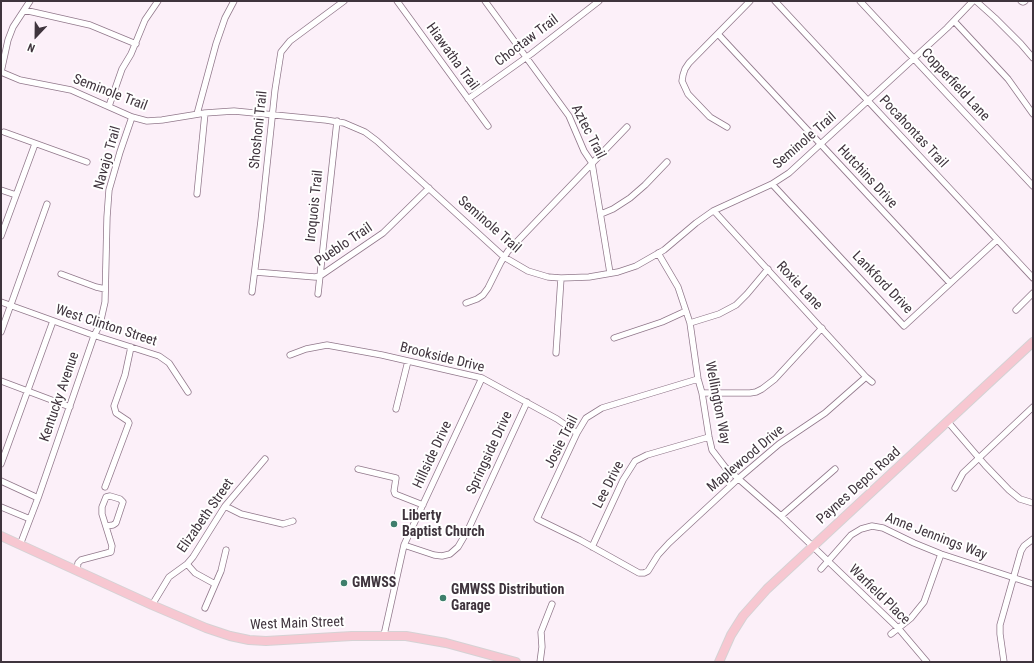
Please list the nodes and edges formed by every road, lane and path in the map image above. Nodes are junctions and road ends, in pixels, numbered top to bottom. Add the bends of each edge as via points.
1 (30, 1) edge
2 (158, 1) edge
3 (234, 1) edge
4 (344, 1) edge
5 (397, 1) edge
6 (599, 1) edge
7 (750, 1) edge
8 (775, 1) edge
9 (860, 1) edge
10 (973, 1) edge
11 (976, 1) edge
12 (1021, 1) edge
13 (1025, 1) edge
14 (487, 2) edge
15 (24, 10) junction
16 (954, 21) junction
17 (718, 34) junction
18 (136, 44) junction
19 (526, 57) junction
20 (914, 58) junction
21 (1033, 58) edge
22 (1, 72) edge
23 (468, 100) junction
24 (868, 101) junction
25 (109, 106) junction
26 (205, 113) junction
27 (197, 114) junction
28 (272, 114) junction
29 (1033, 114) edge
30 (132, 117) junction
31 (337, 121) junction
32 (488, 126) dead end
33 (727, 126) dead end
34 (627, 127) dead end
35 (4, 132) dead end
36 (35, 144) junction
37 (821, 145) junction
38 (87, 162) dead end
39 (667, 162) dead end
40 (592, 164) junction
41 (772, 184) junction
42 (1033, 186) edge
43 (429, 188) junction
44 (1, 190) edge
45 (197, 194) dead end
46 (16, 195) junction
47 (47, 204) dead end
48 (714, 211) junction
49 (601, 214) junction
50 (1, 236) edge
51 (997, 240) junction
52 (106, 253) joint
53 (658, 253) junction
54 (504, 257) junction
55 (768, 269) junction
56 (255, 272) junction
57 (610, 273) junction
58 (60, 274) dead end
59 (320, 276) junction
60 (561, 278) junction
61 (1033, 278) edge
62 (950, 283) junction
63 (105, 289) junction
64 (252, 292) dead end
65 (1033, 292) edge
66 (318, 294) dead end
67 (1, 302) edge
68 (466, 303) dead end
69 (10, 306) junction
70 (1016, 310) dead end
71 (686, 311) junction
72 (53, 321) junction
73 (690, 323) junction
74 (822, 328) junction
75 (1, 332) edge
76 (94, 336) junction
77 (614, 338) dead end
78 (1033, 342) edge
79 (131, 347) junction
80 (556, 353) dead end
81 (290, 355) dead end
82 (408, 361) junction
83 (866, 377) junction
84 (482, 378) junction
85 (698, 379) junction
86 (1, 381) edge
87 (872, 382) dead end
88 (27, 391) junction
89 (188, 392) dead end
90 (702, 393) junction
91 (526, 402) junction
92 (1033, 406) edge
93 (70, 407) junction
94 (396, 409) dead end
95 (948, 422) junction
96 (577, 433) junction
97 (709, 438) junction
98 (979, 458) junction
99 (265, 459) dead end
100 (1, 464) edge
101 (358, 469) dead end
102 (835, 469) dead end
103 (739, 478) junction
104 (1, 481) edge
105 (105, 487) dead end
106 (956, 488) dead end
107 (38, 498) junction
108 (1033, 503) edge
109 (423, 505) junction
110 (225, 506) junction
111 (1, 507) edge
112 (781, 516) junction
113 (30, 519) junction
114 (293, 521) dead end
115 (106, 526) junction
116 (1, 536) edge
117 (1033, 538) edge
118 (20, 545) junction
119 (404, 545) junction
120 (592, 547) junction
121 (812, 547) junction
122 (226, 550) dead end
123 (941, 554) junction
124 (827, 561) junction
125 (187, 564) junction
126 (821, 569) dead end
127 (77, 570) junction
128 (1014, 578) junction
129 (215, 584) junction
130 (1033, 584) edge
131 (152, 604) junction
132 (552, 604) dead end
133 (205, 608) dead end
134 (899, 629) junction
135 (892, 634) dead end
136 (384, 635) junction
137 (516, 662) edge
138 (540, 662) edge
139 (719, 662) edge
140 (927, 662) edge
141 (1004, 662) edge

1 - 15 street
2 - 18 street via 145,20
3 - 27 street via 216,44
4 - 28 street, Shoshoni Trail via 290,41 281,52
5 - 23 street, Hiawatha Trail
6 - 19 street, Choctaw Trail
7 - 17 street
8 - 24 street, Pocahontas Trail
9 - 20 street, Copperfield Lane
10 - 16 street, Seminole Trail
11 - 21 street
12 - 13 street
14 - 19 street, Aztec Trail
15 - 18 street via 90,25
15 - 22 street via 8,40
16 - 20 street, Seminole Trail
16 - 29 street via 1008,79
17 - 33 street via 684,69 682,81 688,94 710,117
17 - 37 street, Hutchins Drive
18 - 25 street via 122,69
19 - 23 street, Choctaw Trail
19 - 40 street, Aztec Trail via 569,116
20 - 24 street, Seminole Trail
20 - 42 street, Copperfield Lane
22 - 25 street, Seminole Trail via 27,82 71,90
23 - 32 street, Hiawatha Trail
24 - 37 street, Seminole Trail
24 - 51 street, Pocahontas Trail
25 - 30 street, Seminole Trail
26 - 27 street, Seminole Trail
26 - 28 street, Seminole Trail via 234,111
26 - 45 street
27 - 30 street, Seminole Trail via 147,121
28 - 31 street, Seminole Trail
28 - 56 street, Shoshoni Trail
30 - 52 street, Navajo Trail via 109,190
31 - 43 street, Seminole Trail via 365,132
31 - 59 street, Iroquois Trail
34 - 40 street
35 - 36 street
36 - 38 street
36 - 46 street
37 - 41 street, Seminole Trail
37 - 62 street, Hutchins Drive
39 - 49 street via 630,198
40 - 49 street, Aztec Trail
40 - 54 street
41 - 48 street, Seminole Trail
41 - 62 street, Lankford Drive via 904,326
43 - 54 street, Seminole Trail
43 - 59 street, Pueblo Trail via 383,233
44 - 46 street
46 - 50 street
47 - 69 street
48 - 53 street, Seminole Trail
48 - 55 street, Roxie Lane
49 - 57 street, Aztec Trail
51 - 61 street, Pocahontas Trail
51 - 62 street, Lankford Drive
52 - 63 street, Kentucky Avenue
53 - 57 street, Seminole Trail via 636,266
53 - 71 street, Wellington Way via 678,287
54 - 60 street, Seminole Trail via 529,271
54 - 68 street via 486,291 477,299
55 - 73 street via 736,305 719,314
55 - 74 street, Roxie Lane
56 - 59 street, Pueblo Trail
56 - 64 street, Shoshoni Trail
57 - 60 street, Seminole Trail
58 - 63 street
59 - 66 street, Iroquois Trail
60 - 80 street
63 - 76 street, Kentucky Avenue via 100,324
65 - 70 street
67 - 69 street, West Clinton Street
69 - 72 street, West Clinton Street
69 - 75 street
71 - 73 street, Wellington Way
71 - 77 street
72 - 76 street, West Clinton Street
72 - 88 street
73 - 85 street, Wellington Way
74 - 83 street, Roxie Lane
74 - 90 street via 775,379 762,389 750,393
76 - 79 street, West Clinton Street
76 - 93 street, Kentucky Avenue
78 - 95 main road, Paynes Depot Road
79 - 89 street, West Clinton Street via 164,358
79 - 105 street via 114,406 116,413 129,423
81 - 82 street, Brookside Drive via 328,345
82 - 84 street, Brookside Drive
82 - 94 street
83 - 87 street
83 - 103 street, Maplewood Drive via 825,413 779,444
84 - 91 street, Brookside Drive
84 - 109 street, Hillside Drive
85 - 90 street, Wellington Way
85 - 96 street, Josie Trail via 602,408 586,418
86 - 88 street
88 - 93 street
88 - 100 street
90 - 97 street, Wellington Way
91 - 96 street, Brookside Drive
91 - 119 street, Springside Drive via 458,547 450,554 442,556
92 - 98 street
93 - 107 street, Kentucky Avenue
95 - 98 street
95 - 121 main road, Paynes Depot Road
96 - 120 street, Josie Trail via 537,519
97 - 103 street, Wellington Way via 712,450 725,467
97 - 120 street, Lee Drive via 647,455 635,462 623,480
98 - 106 street via 963,473
98 - 108 street via 1009,490 1020,499
99 - 110 street, Elizabeth Street
101 - 109 street via 396,478 395,494
102 - 112 street
103 - 112 street, Wellington Way
103 - 120 street, Maplewood Drive via 669,543 644,573 639,573
104 - 107 street
107 - 113 street, Kentucky Avenue
109 - 119 street, Hillside Drive
110 - 114 street via 241,514 283,524
110 - 125 street, Elizabeth Street
111 - 113 street
112 - 121 street, Wellington Way
113 - 118 street, Kentucky Avenue
115 - 115 street via 102,514 103,502 110,496 120,499 123,502 116,523
115 - 127 street via 112,552 81,560
116 - 118 main road, West Main Street
117 - 128 street via 1021,551
118 - 127 main road, West Main Street
119 - 136 street, Hillside Drive
121 - 124 street, Warfield Place
121 - 139 main road, Paynes Depot Road via 748,609 731,635
122 - 129 street
123 - 124 street, Anne Jennings Way via 880,527 872,526 851,535
123 - 128 street, Anne Jennings Way
123 - 134 street via 924,602
124 - 126 street, Anne Jennings Way
124 - 134 street, Warfield Place
125 - 129 street via 195,573
125 - 131 street, Elizabeth Street via 169,576
127 - 131 main road, West Main Street
128 - 130 street, Anne Jennings Way
128 - 141 street via 1000,625
129 - 133 street
131 - 136 main road, West Main Street via 219,632 249,640 280,641
132 - 138 street via 541,632
134 - 135 street
134 - 140 street, Warfield Place
136 - 137 main road, West Main Street via 446,643

